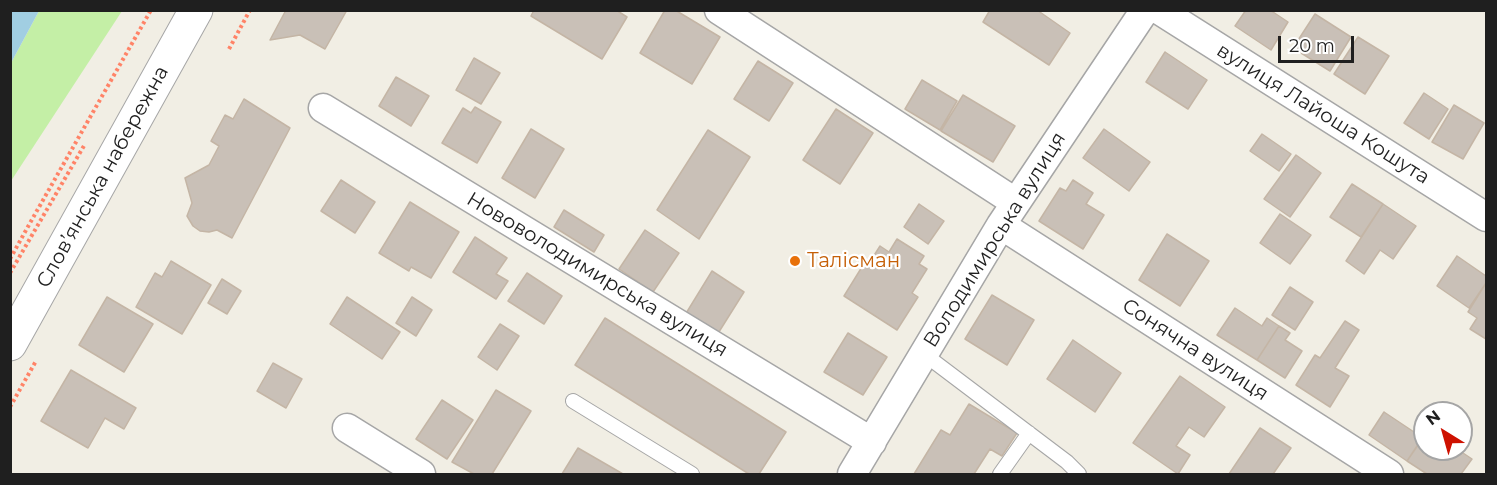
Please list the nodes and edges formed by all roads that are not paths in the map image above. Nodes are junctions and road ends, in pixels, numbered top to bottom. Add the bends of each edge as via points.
1 (196, 10) edge
2 (719, 10) edge
3 (1145, 10) edge
4 (1159, 10) edge
5 (323, 108) dead end
6 (1008, 213) junction
7 (1486, 217) edge
8 (10, 344) edge
9 (924, 354) junction
10 (573, 401) dead end
11 (347, 428) dead end
12 (1029, 434) junction
13 (872, 442) junction
14 (422, 474) edge
15 (692, 474) edge
16 (852, 474) edge
17 (1000, 474) edge
18 (1079, 474) edge
19 (1389, 474) edge

1 - 8 street, Словʼянська набережна
2 - 6 street, Сонячна вулиця
3 - 6 street, Володимирська вулиця
4 - 7 street, вулиця Лайоша Кошута
5 - 13 street, Нововолодимирська вулиця
6 - 9 street, Володимирська вулиця
6 - 19 street, Сонячна вулиця
9 - 12 lane
9 - 13 street, Володимирська вулиця
10 - 15 lane
11 - 14 street
12 - 17 lane
12 - 18 lane
13 - 16 street, Володимирська вулиця

